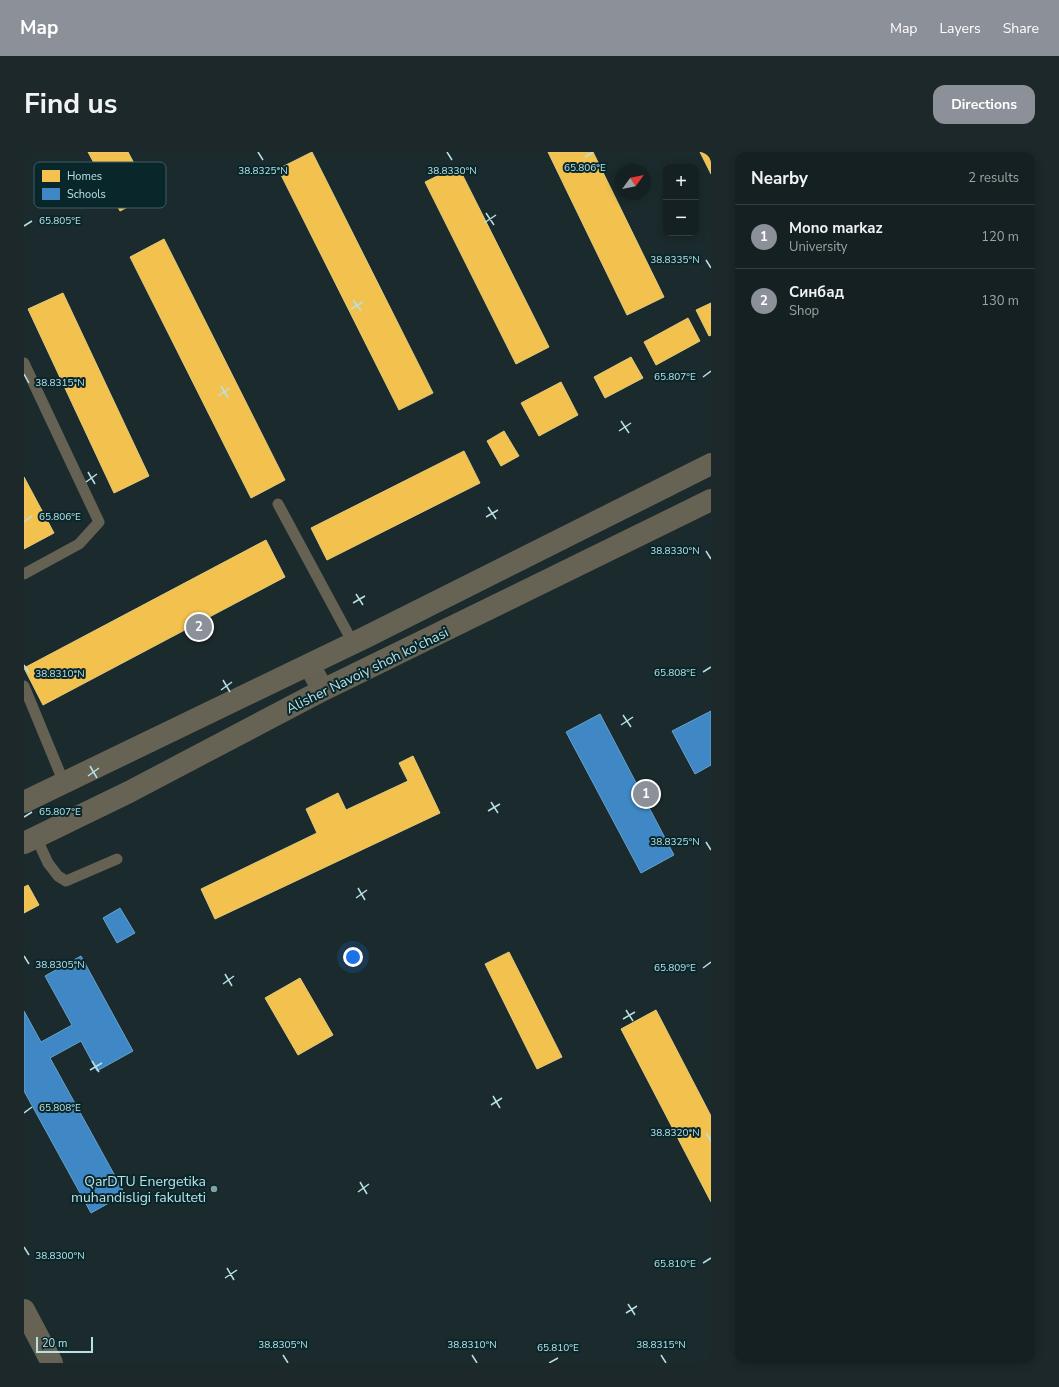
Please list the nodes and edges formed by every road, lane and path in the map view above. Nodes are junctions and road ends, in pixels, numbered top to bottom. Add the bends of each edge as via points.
1 (24, 363) edge
2 (711, 464) edge
3 (711, 500) edge
4 (278, 504) dead end
5 (24, 574) edge
6 (353, 643) junction
7 (309, 665) junction
8 (24, 686) edge
9 (323, 690) junction
10 (64, 783) junction
11 (24, 802) edge
12 (30, 840) edge
13 (117, 859) dead end
14 (24, 1310) edge
15 (52, 1363) edge

1 - 5 lane via 99,522 79,544
2 - 6 main road
3 - 9 main road, Alisher Navoiy shoh ko'chasi
4 - 6 lane
6 - 7 main road
7 - 9 street
7 - 10 main road
8 - 10 lane
9 - 12 main road, Alisher Navoiy shoh ko'chasi via 129,792
10 - 11 main road
12 - 13 lane via 58,876 66,881
14 - 15 main road

